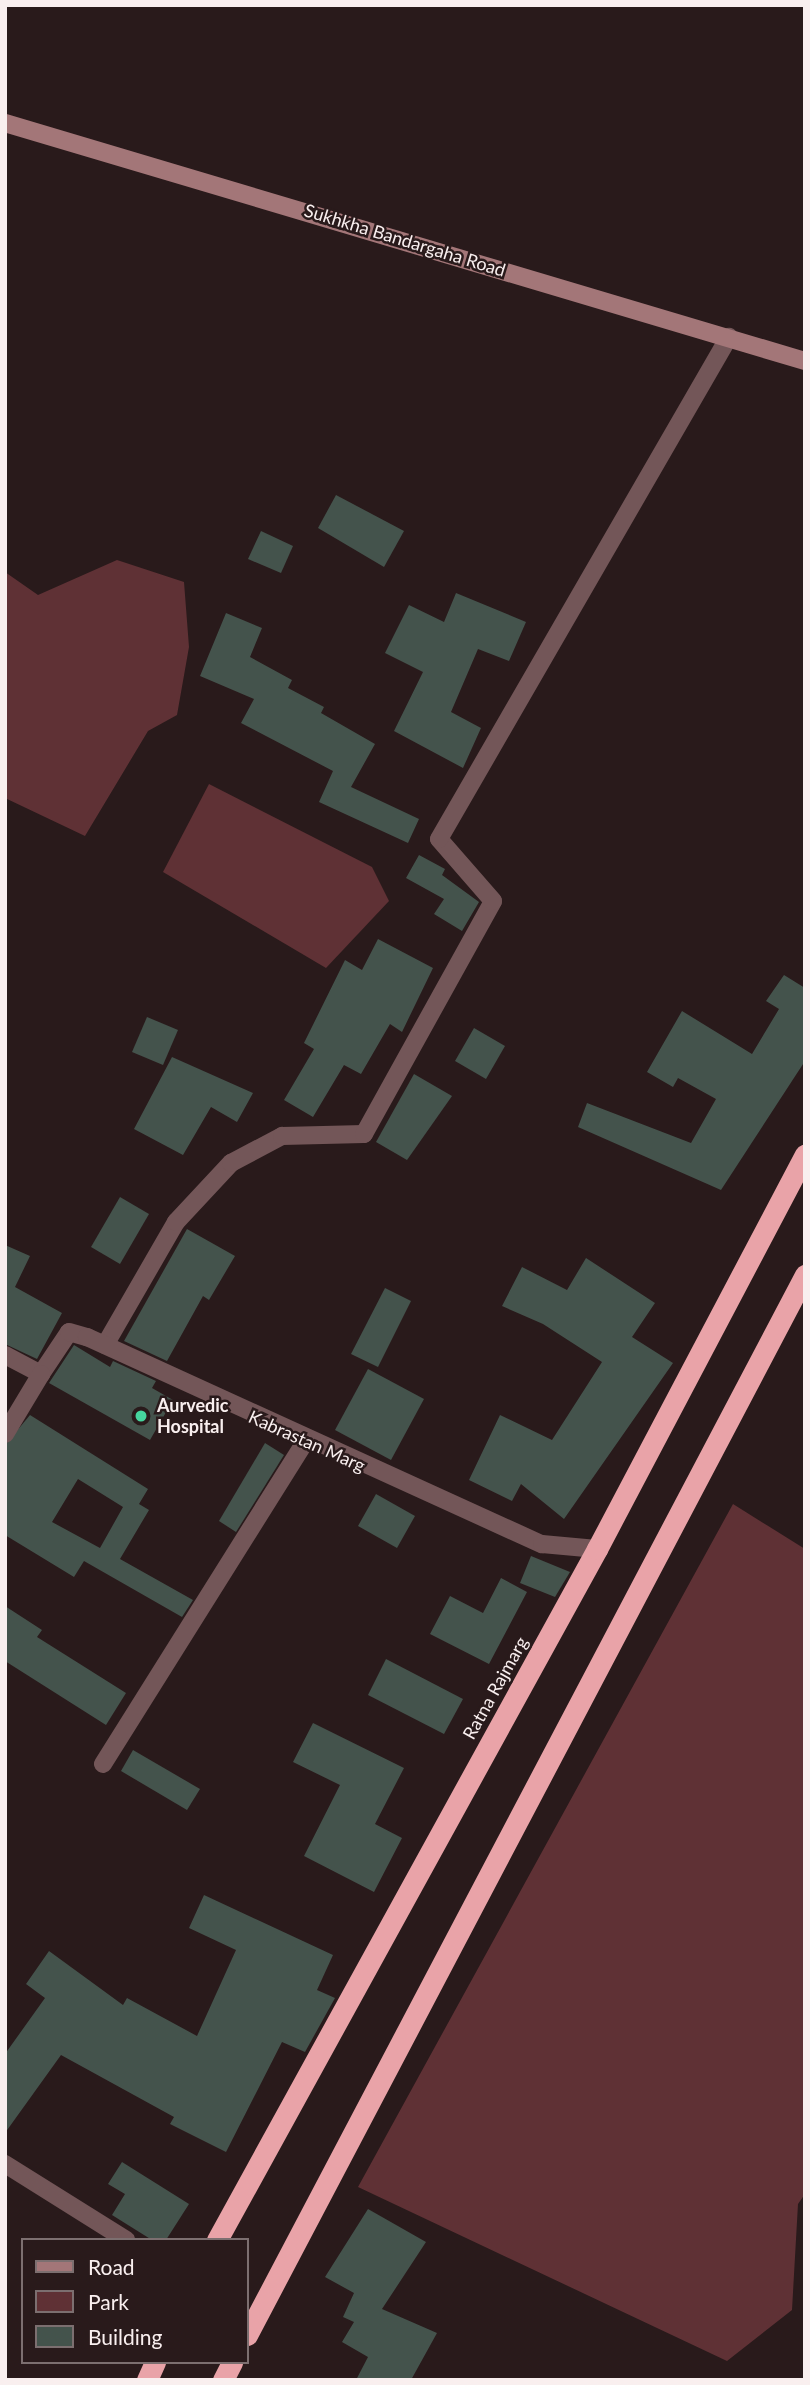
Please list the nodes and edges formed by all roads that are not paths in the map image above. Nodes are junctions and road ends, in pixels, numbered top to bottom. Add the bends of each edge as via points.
1 (5, 122) edge
2 (729, 337) junction
3 (805, 361) edge
4 (805, 1155) edge
5 (805, 1275) edge
6 (104, 1345) junction
7 (5, 1355) edge
8 (41, 1374) junction
9 (5, 1434) edge
10 (306, 1441) junction
11 (597, 1549) junction
12 (103, 1764) dead end
13 (5, 2164) edge
14 (123, 2238) edge
15 (219, 2238) edge
16 (248, 2333) edge
17 (154, 2364) edge
18 (231, 2364) edge
19 (147, 2380) edge
20 (223, 2380) edge

1 - 2 street, Sukhkha Bandargaha Road
2 - 3 street, Sukhkha Bandargaha Road
2 - 6 street via 439,839 493,901 364,1134 282,1136 231,1163 176,1222
4 - 11 highway, Ratna Rajmarg
5 - 16 highway
6 - 8 street, Kabrastan Marg via 69,1332
6 - 10 street, Kabrastan Marg
7 - 8 street
8 - 9 street
10 - 11 street, Kabrastan Marg via 542,1545
10 - 12 street
11 - 15 highway, Ratna Rajmarg
13 - 14 street
17 - 19 highway
18 - 20 highway

